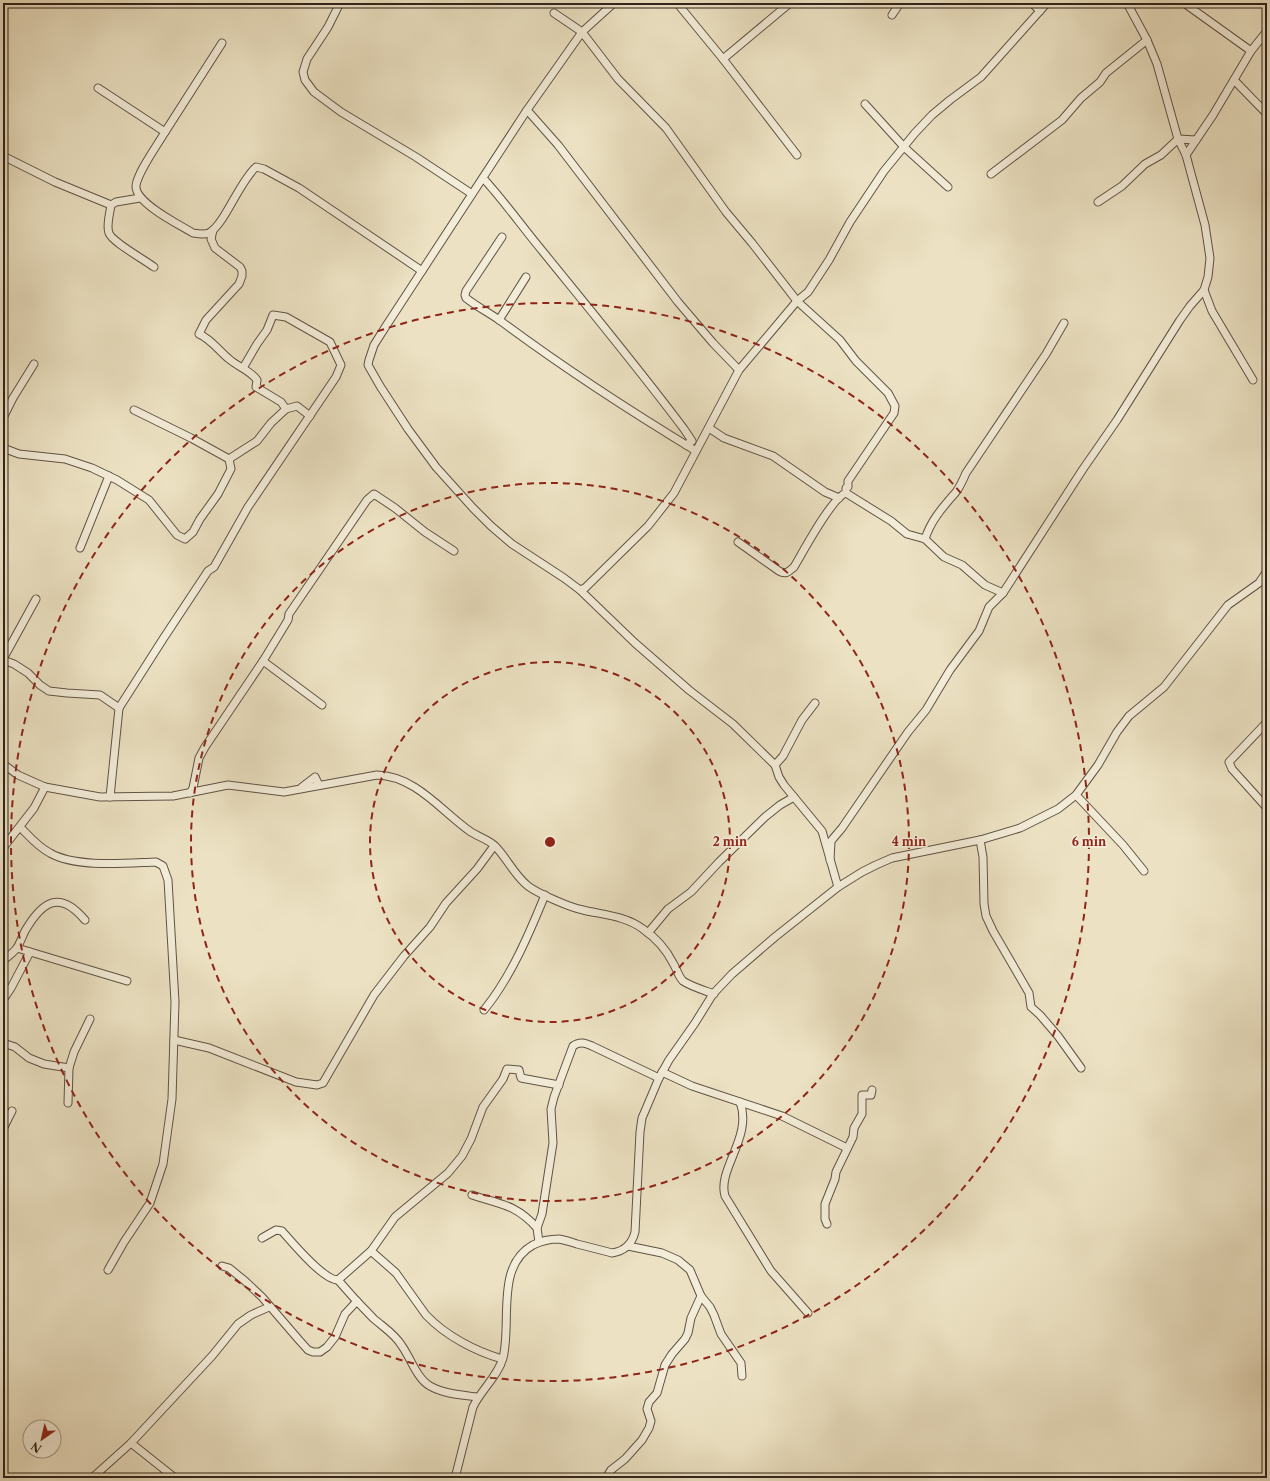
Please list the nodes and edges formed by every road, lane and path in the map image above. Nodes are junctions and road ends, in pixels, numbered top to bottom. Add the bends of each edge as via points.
1 (340, 3) edge
2 (612, 3) edge
3 (677, 3) edge
4 (790, 3) edge
5 (900, 3) edge
6 (1032, 3) edge
7 (1047, 3) edge
8 (1127, 3) edge
9 (1184, 3) edge
10 (1040, 11) junction
11 (554, 13) dead end
12 (892, 15) dead end
13 (1267, 31) edge
14 (582, 32) junction
15 (1147, 40) junction
16 (222, 43) dead end
17 (1251, 51) junction
18 (723, 59) junction
19 (1234, 80) junction
20 (98, 88) dead end
21 (865, 104) dead end
22 (527, 110) junction
23 (1267, 114) edge
24 (165, 132) junction
25 (1178, 139) junction
26 (1196, 140) junction
27 (904, 147) junction
28 (796, 155) dead end
29 (1186, 155) junction
30 (3, 156) edge
31 (991, 174) dead end
32 (483, 178) junction
33 (948, 187) dead end
34 (472, 194) junction
35 (140, 198) junction
36 (1098, 202) dead end
37 (111, 205) junction
38 (212, 230) junction
39 (502, 237) dead end
40 (154, 267) dead end
41 (422, 271) junction
42 (526, 277) dead end
43 (1204, 290) junction
44 (797, 301) junction
45 (499, 320) junction
46 (1064, 323) dead end
47 (34, 364) dead end
48 (243, 368) junction
49 (739, 370) junction
50 (1253, 380) dead end
51 (286, 409) junction
52 (134, 410) dead end
53 (310, 416) junction
54 (3, 418) edge
55 (709, 428) junction
56 (686, 445) junction
57 (3, 448) edge
58 (696, 451) junction
59 (229, 459) junction
60 (109, 476) junction
61 (846, 493) junction
62 (839, 498) junction
63 (925, 539) junction
64 (738, 542) dead end
65 (80, 548) dead end
66 (454, 551) dead end
67 (1267, 571) edge
68 (580, 590) junction
69 (1003, 593) junction
70 (36, 599) dead end
71 (3, 659) edge
72 (263, 662) junction
73 (815, 703) dead end
74 (322, 705) dead end
75 (119, 708) junction
76 (1267, 722) edge
77 (3, 764) edge
78 (775, 765) junction
79 (45, 787) junction
80 (190, 792) junction
81 (1076, 795) junction
82 (110, 797) junction
83 (794, 797) junction
84 (1267, 808) edge
85 (20, 827) junction
86 (980, 840) junction
87 (494, 846) junction
88 (3, 848) edge
89 (830, 860) junction
90 (1144, 871) dead end
91 (838, 887) junction
92 (545, 895) junction
93 (85, 920) dead end
94 (648, 932) junction
95 (17, 948) junction
96 (30, 952) junction
97 (3, 961) edge
98 (25, 961) junction
99 (127, 980) dead end
100 (714, 994) junction
101 (3, 1000) edge
102 (484, 1010) dead end
103 (90, 1019) dead end
104 (174, 1040) junction
105 (3, 1043) edge
106 (69, 1068) junction
107 (1081, 1068) dead end
108 (661, 1075) junction
109 (559, 1085) junction
110 (872, 1090) dead end
111 (740, 1102) junction
112 (68, 1103) dead end
113 (12, 1111) dead end
114 (3, 1128) edge
115 (847, 1148) junction
116 (472, 1195) dead end
117 (827, 1224) dead end
118 (537, 1228) junction
119 (262, 1238) dead end
120 (539, 1242) junction
121 (628, 1246) junction
122 (371, 1251) junction
123 (222, 1266) dead end
124 (108, 1270) dead end
125 (338, 1280) junction
126 (701, 1296) junction
127 (262, 1297) junction
128 (357, 1301) junction
129 (269, 1307) junction
130 (260, 1310) junction
131 (808, 1313) dead end
132 (502, 1359) junction
133 (742, 1376) dead end
134 (477, 1397) junction
135 (131, 1443) junction
136 (92, 1478) edge
137 (175, 1478) edge
138 (455, 1478) edge
139 (606, 1478) edge

1 - 34 street via 307,60 305,80 314,92 341,112
2 - 14 street
3 - 18 street
4 - 18 street
5 - 12 street
6 - 10 street
7 - 10 street
8 - 15 street
9 - 17 street
10 - 27 street via 981,77 932,115
11 - 14 street
13 - 17 street
14 - 22 street
14 - 44 street via 618,79 666,128 726,212
15 - 25 street
15 - 31 street via 1106,73 1062,120
16 - 24 street
17 - 19 street
18 - 28 street
19 - 23 street
19 - 26 street
20 - 24 street
21 - 27 street
22 - 32 street
22 - 49 street via 558,145 678,302
24 - 35 street via 139,177 136,192
25 - 26 street
25 - 29 street
25 - 36 street via 1161,155 1145,164 1122,186
26 - 29 street
27 - 33 street
27 - 44 street via 884,171 850,222 808,292
29 - 43 street via 1205,225 1210,258
30 - 37 street via 55,182
32 - 34 street
32 - 56 street via 684,429 692,441
34 - 41 street
35 - 37 street
35 - 38 street via 193,233 207,234
37 - 40 street via 108,226 112,239
38 - 41 street via 247,176 256,167 298,188
38 - 48 street via 211,239 215,248 240,268 242,276 239,284 206,320 199,334
39 - 45 street via 465,295 473,304
41 - 68 street via 374,344 368,365 408,429 436,467 473,508 512,544
42 - 45 street
43 - 50 street via 1212,311
43 - 69 street via 1180,320
44 - 49 street
44 - 61 street via 840,340 856,361 888,393 895,406 894,413 848,481
45 - 56 street
46 - 63 street via 966,473 957,491 935,517
47 - 54 street
48 - 51 street via 254,375 257,380 256,387 281,402
48 - 53 street via 267,330 273,315 286,318 330,342 341,365
49 - 55 street
51 - 53 street via 297,406
51 - 59 street via 257,441
52 - 59 street
53 - 75 street via 248,507 214,567 208,571
55 - 58 street
55 - 62 street via 724,438 773,456 825,492
56 - 58 street
57 - 60 street via 19,454 65,460
58 - 68 street via 674,493 648,526
59 - 60 street via 231,469 218,494 193,532 185,539 176,535 149,500
60 - 65 street
61 - 62 street via 841,494
61 - 63 street via 907,534
62 - 64 street via 826,514 794,567 784,574
63 - 69 street via 944,557 962,564 985,585
66 - 72 street via 374,494 367,500 289,614
67 - 81 street via 1259,582 1228,605 1167,683 1128,716
68 - 78 street via 688,690 733,724
69 - 89 street via 989,607 979,631 950,670 926,710 831,841
70 - 71 street
71 - 75 street via 28,673 50,691 100,695
72 - 74 street
72 - 80 street via 199,758
73 - 78 street
75 - 82 street
76 - 84 street via 1228,762
77 - 79 street via 18,775
78 - 83 street via 779,777
79 - 82 street
79 - 85 street
80 - 82 street via 173,796
80 - 87 street via 228,785 284,792 302,788 315,777 319,785 386,776 418,789 472,833
81 - 86 street via 1058,809 1020,828
81 - 90 street
83 - 89 street via 822,831
83 - 94 street via 765,817 691,892 668,909
85 - 88 street
85 - 104 street via 36,843 62,858 92,863 156,862 163,866 170,898 175,1002
86 - 91 street via 892,858
86 - 107 street via 986,916 1029,993 1031,1007 1058,1036
87 - 92 street via 523,882
87 - 104 street via 374,995 323,1083 317,1085 296,1082 209,1048
89 - 91 street
91 - 100 street via 732,974
92 - 94 street via 577,909 622,918
92 - 102 street via 521,951
93 - 95 street via 77,910 54,901 43,906 33,918
94 - 100 street via 668,954 682,980
95 - 96 street
95 - 97 street
95 - 98 street
96 - 98 street
96 - 99 street
98 - 101 street
100 - 108 street
103 - 106 street
104 - 124 street via 172,1099 163,1164 150,1203
105 - 106 street via 44,1064
106 - 112 street
108 - 109 street via 592,1046 577,1043 573,1046
108 - 111 street
108 - 121 street via 642,1118 635,1232 634,1239
109 - 118 street via 551,1109 552,1143 542,1214
109 - 122 street via 521,1078 519,1070 507,1069 483,1107 462,1156 448,1173 395,1216
110 - 115 street via 871,1095 862,1095 862,1114
111 - 115 street via 782,1116
111 - 131 street via 743,1111 742,1128 724,1190 771,1271
113 - 114 street
115 - 117 street via 825,1204
116 - 118 street via 504,1204 531,1220
118 - 120 street
119 - 125 street via 276,1230 282,1231 295,1247 324,1273
120 - 121 street via 560,1240 612,1253
120 - 132 street via 522,1253 510,1275 506,1344
121 - 126 street via 662,1253 678,1260 694,1276
122 - 125 street
122 - 132 street via 399,1277 431,1321 474,1348
123 - 127 street via 237,1274
125 - 128 street
126 - 133 street via 710,1307 721,1334 741,1363
126 - 139 street via 691,1318 686,1339 665,1365 657,1393 649,1402 649,1428 642,1440
127 - 129 street
127 - 130 street
128 - 129 street via 345,1314 328,1347 320,1352 308,1350
128 - 134 street via 402,1345 428,1386
129 - 130 street
130 - 135 street via 238,1324 212,1356
132 - 134 street via 499,1368
134 - 138 street
135 - 136 street
135 - 137 street

